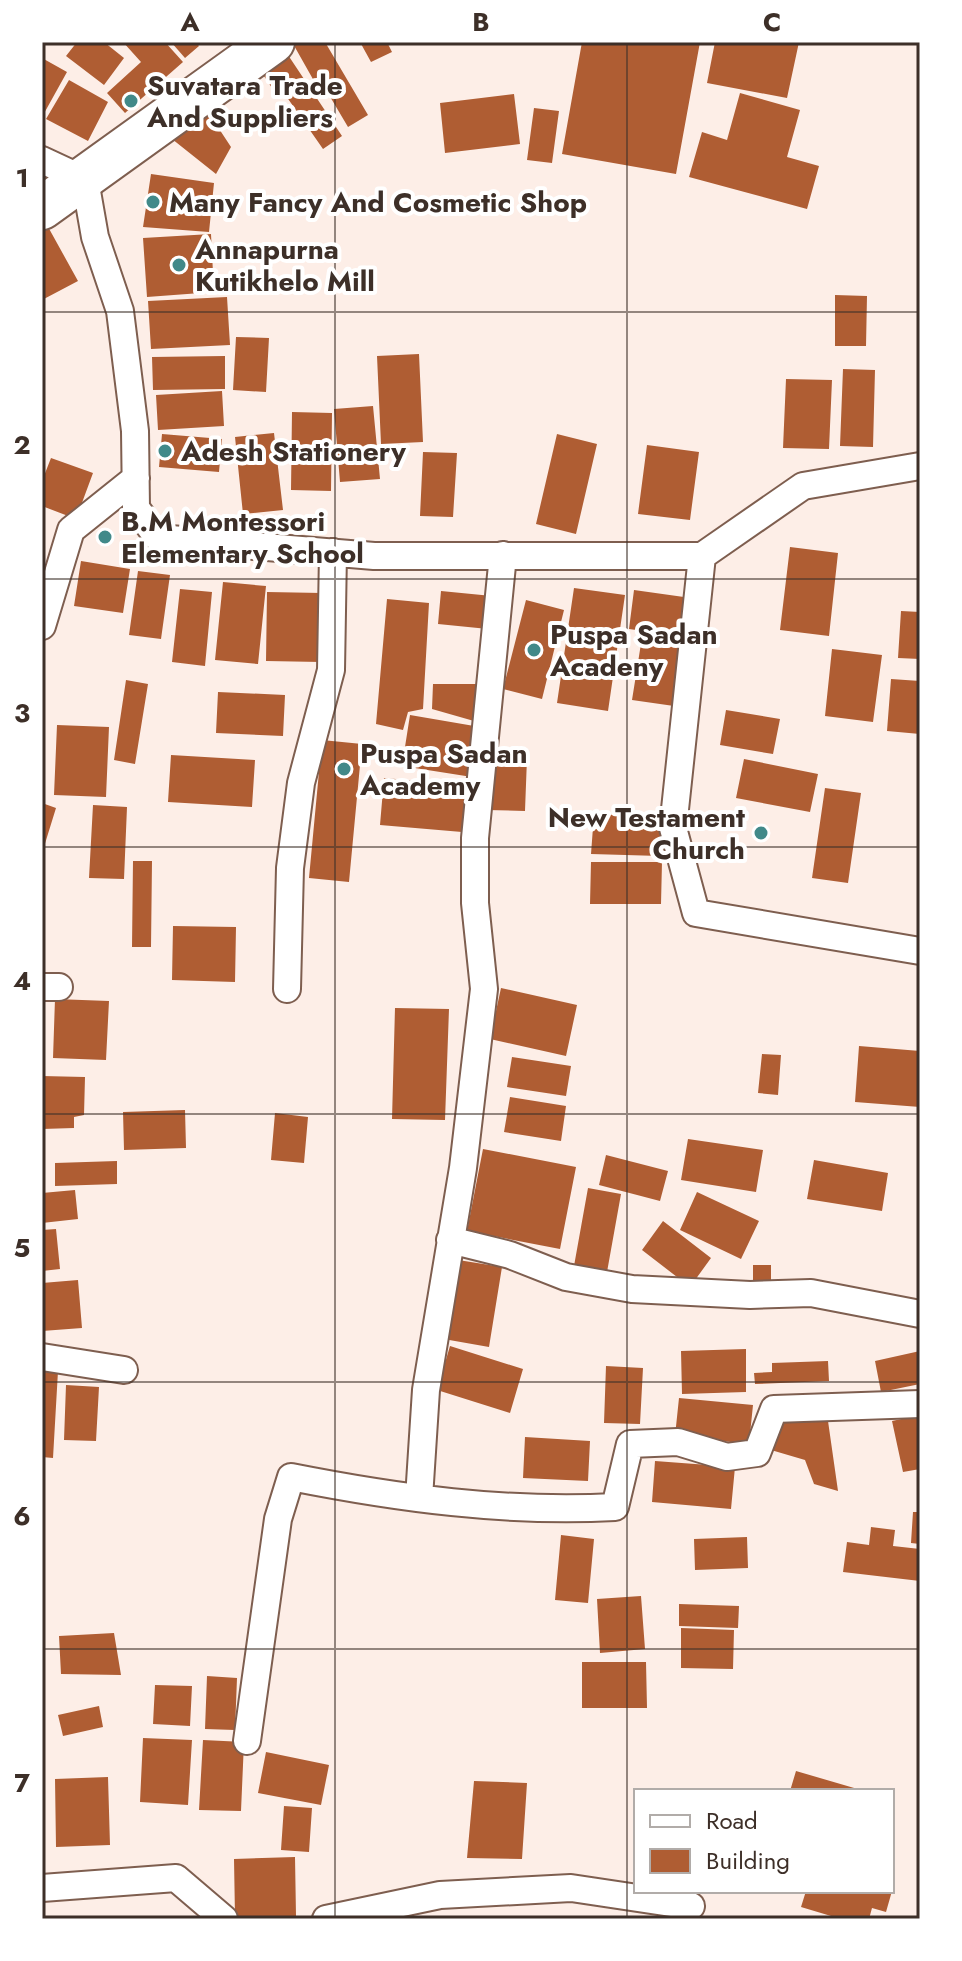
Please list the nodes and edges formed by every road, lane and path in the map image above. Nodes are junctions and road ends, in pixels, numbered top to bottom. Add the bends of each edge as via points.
1 (273, 42) edge
2 (42, 160) edge
3 (85, 180) junction
4 (42, 208) edge
5 (920, 466) edge
6 (136, 478) junction
7 (333, 552) junction
8 (503, 555) junction
9 (702, 556) junction
10 (42, 626) edge
11 (920, 951) edge
12 (287, 989) dead end
13 (450, 1240) junction
14 (920, 1314) edge
15 (42, 1357) edge
16 (124, 1370) dead end
17 (920, 1404) edge
18 (419, 1498) junction
19 (247, 1741) dead end
20 (42, 1888) edge
21 (691, 1906) dead end
22 (224, 1919) edge
23 (326, 1919) edge

1 - 3 main road
2 - 3 street
3 - 4 main road
3 - 6 street via 95,237 120,311
5 - 9 street via 803,486
6 - 7 street via 136,508 158,538
6 - 10 street via 71,530
7 - 8 street
7 - 12 street via 331,670 301,783 290,868
8 - 9 street
8 - 13 street via 475,838 484,989
9 - 11 street via 673,828 696,913
13 - 14 street via 566,1277 632,1289 811,1293
13 - 18 street via 426,1390
15 - 16 street
17 - 18 street via 774,1409 757,1453 727,1457 678,1442 630,1444 615,1507 564,1510
18 - 19 street via 291,1477 278,1519
20 - 22 street via 176,1878
21 - 23 street via 571,1888 440,1895

